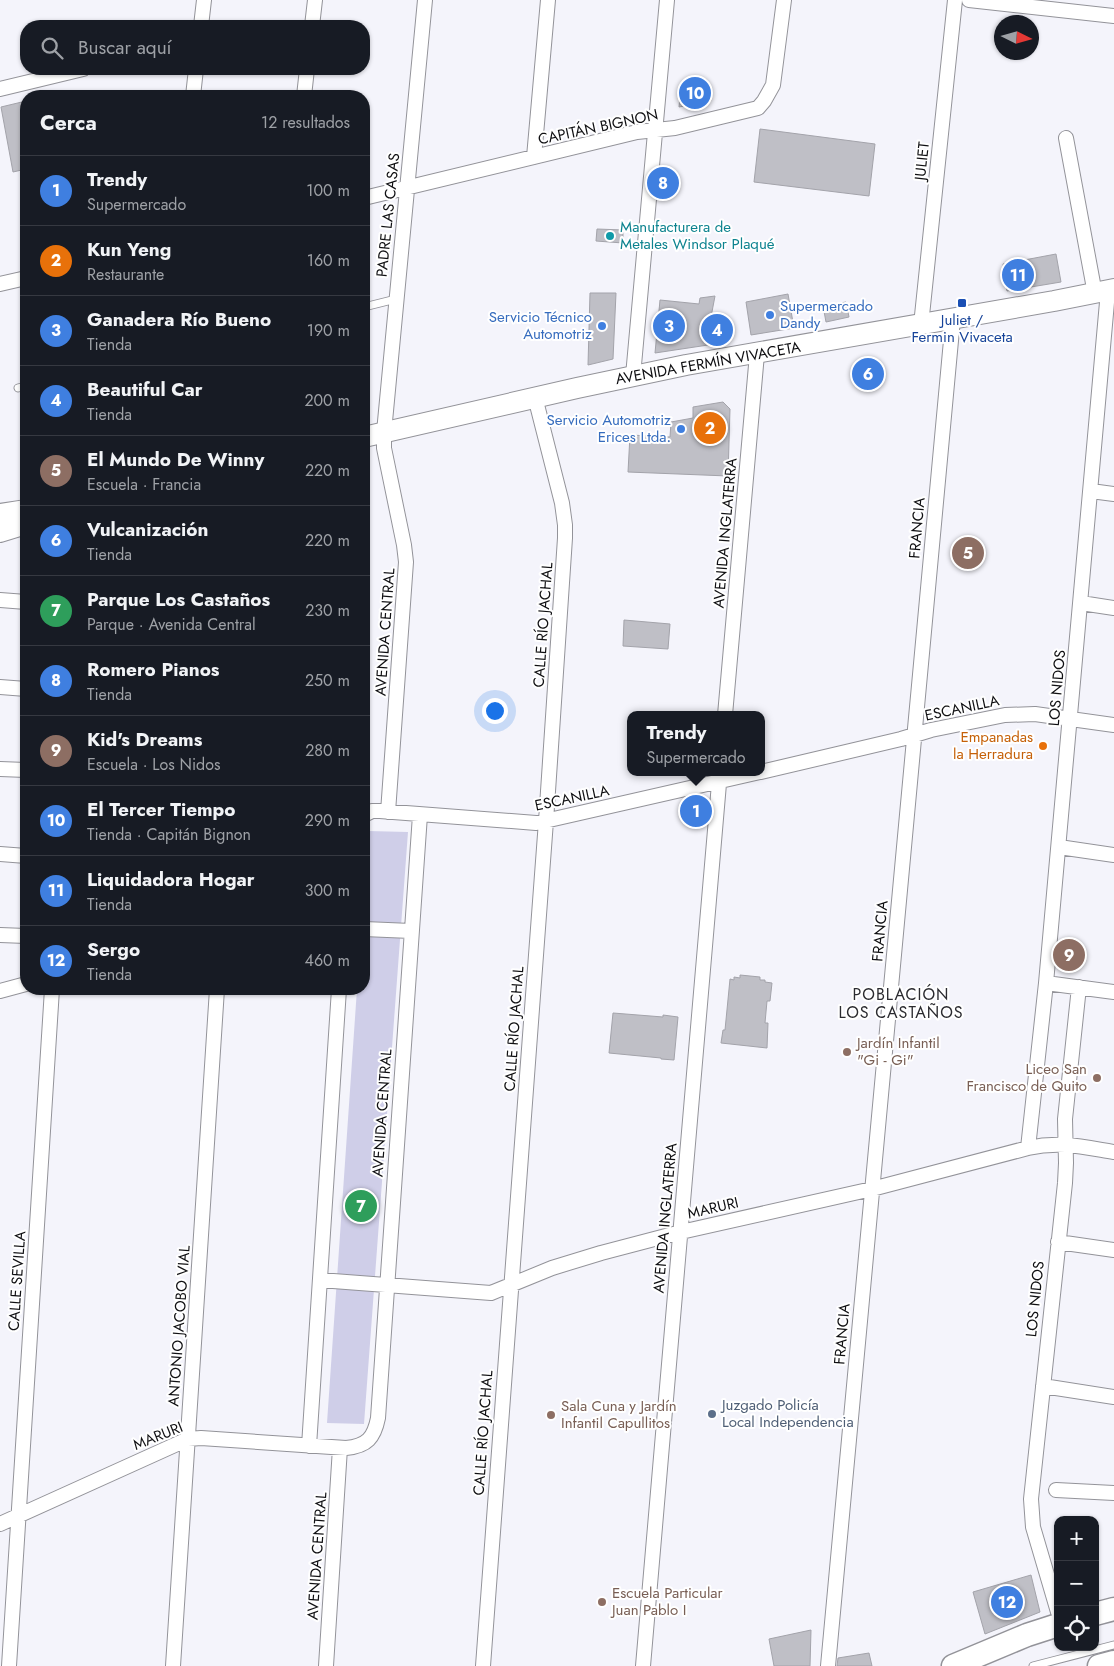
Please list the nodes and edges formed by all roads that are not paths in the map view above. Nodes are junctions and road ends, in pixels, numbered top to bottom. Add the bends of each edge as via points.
1 (204, 0) edge
2 (315, 0) edge
3 (425, 0) edge
4 (548, 0) edge
5 (667, 0) edge
6 (784, 0) edge
7 (955, 0) edge
8 (969, 0) edge
9 (1114, 16) edge
10 (202, 20) edge
11 (313, 20) edge
12 (59, 75) edge
13 (195, 75) edge
14 (306, 75) edge
15 (0, 89) edge
16 (194, 90) edge
17 (305, 90) edge
18 (655, 130) junction
19 (1066, 138) dead end
20 (534, 157) junction
21 (407, 188) junction
22 (370, 197) edge
23 (20, 279) edge
24 (0, 284) edge
25 (1106, 291) edge
26 (396, 299) junction
27 (370, 306) edge
28 (953, 319) junction
29 (921, 325) junction
30 (757, 354) junction
31 (1108, 360) edge
32 (632, 376) junction
33 (535, 397) junction
34 (384, 432) junction
35 (370, 436) edge
36 (1091, 491) junction
37 (1114, 494) edge
38 (20, 511) edge
39 (0, 514) edge
40 (20, 526) edge
41 (0, 532) edge
42 (0, 600) edge
43 (20, 602) edge
44 (1081, 603) junction
45 (1114, 608) edge
46 (0, 687) edge
47 (20, 689) edge
48 (725, 711) edge
49 (1071, 719) junction
50 (1114, 725) edge
51 (914, 735) junction
52 (0, 769) edge
53 (20, 770) edge
54 (765, 771) edge
55 (720, 777) edge
56 (370, 812) edge
57 (388, 812) junction
58 (420, 815) junction
59 (546, 821) junction
60 (1059, 847) junction
61 (0, 854) edge
62 (1114, 855) edge
63 (20, 856) edge
64 (370, 929) edge
65 (411, 931) junction
66 (0, 934) edge
67 (20, 936) edge
68 (1046, 983) junction
69 (20, 986) edge
70 (1079, 987) junction
71 (0, 991) edge
72 (1114, 992) edge
73 (52, 995) edge
74 (217, 995) edge
75 (339, 995) edge
76 (1066, 1144) junction
77 (1028, 1148) junction
78 (1114, 1152) edge
79 (872, 1189) junction
80 (681, 1232) junction
81 (1058, 1242) junction
82 (1114, 1250) edge
83 (320, 1280) junction
84 (387, 1285) junction
85 (510, 1286) junction
86 (1043, 1386) junction
87 (1114, 1397) edge
88 (188, 1439) junction
89 (369, 1440) joint
90 (309, 1446) junction
91 (340, 1448) junction
92 (1056, 1490) dead end
93 (1114, 1493) edge
94 (19, 1516) junction
95 (0, 1524) edge
96 (1056, 1606) edge
97 (1114, 1609) edge
98 (1099, 1613) edge
99 (1054, 1626) edge
100 (1114, 1645) edge
101 (1114, 1662) edge
102 (10, 1666) edge
103 (173, 1666) edge
104 (326, 1666) edge
105 (483, 1666) edge
106 (643, 1666) edge
107 (828, 1666) edge
108 (953, 1666) edge
109 (1033, 1666) edge
110 (1099, 1666) edge

1 - 10 street
2 - 11 street
3 - 21 street, PADRE LAS CASAS
4 - 20 street
5 - 18 street
6 - 18 street, CAPITÁN BIGNON via 773,85 758,108
7 - 29 street, JULIET
8 - 9 street
12 - 15 street
13 - 16 street
14 - 17 street
18 - 20 street, CAPITÁN BIGNON
18 - 32 street
19 - 25 street, LOS NIDOS
20 - 21 street, CAPITÁN BIGNON
21 - 22 street, CAPITÁN BIGNON
21 - 26 street, PADRE LAS CASAS
23 - 24 street
25 - 28 main road, AVENIDA FERMÍN VIVACETA
25 - 31 street, LOS NIDOS
26 - 27 lane
26 - 34 street, PADRE LAS CASAS
28 - 29 main road, AVENIDA FERMÍN VIVACETA
28 - 51 street, FRANCIA
29 - 30 main road, AVENIDA FERMÍN VIVACETA
30 - 32 main road, AVENIDA FERMÍN VIVACETA
30 - 48 street, AVENIDA INGLATERRA
31 - 36 street, LOS NIDOS
32 - 33 main road, AVENIDA FERMÍN VIVACETA
33 - 34 main road, AVENIDA FERMÍN VIVACETA
33 - 59 street, CALLE RÍO JACHAL via 565,525
34 - 35 main road, AVENIDA FERMÍN VIVACETA
34 - 57 street, AVENIDA CENTRAL via 384,448 406,562
36 - 37 street
36 - 44 street, LOS NIDOS
38 - 39 main road
40 - 41 main road
42 - 43 street
44 - 45 street
44 - 49 street, LOS NIDOS
46 - 47 street
49 - 50 street, ESCANILLA
49 - 51 street, ESCANILLA via 1005,715
49 - 60 street, LOS NIDOS
51 - 54 street, ESCANILLA
51 - 79 street, FRANCIA
52 - 53 street
55 - 59 street, ESCANILLA
55 - 80 street, AVENIDA INGLATERRA
56 - 57 street
57 - 58 street, ESCANILLA
58 - 59 street, ESCANILLA via 526,823
58 - 65 street, AVENIDA CENTRAL
59 - 85 street, CALLE RÍO JACHAL
60 - 62 street
60 - 68 street, LOS NIDOS
61 - 63 street
64 - 65 street
65 - 84 street, AVENIDA CENTRAL
66 - 67 street
68 - 70 street
68 - 77 street, LOS NIDOS
69 - 71 street
70 - 72 street
70 - 76 street, LOS NIDOS via 1066,1111
73 - 94 street, CALLE SEVILLA
74 - 88 street, ANTONIO JACOBO VIAL
75 - 83 street
76 - 77 street, MARURI
76 - 78 street, MARURI
76 - 81 street, LOS NIDOS
77 - 79 street, MARURI
79 - 80 street, MARURI
79 - 107 street, FRANCIA
80 - 85 street, MARURI via 584,1257
80 - 106 street, AVENIDA INGLATERRA
81 - 82 street
81 - 86 street, LOS NIDOS
83 - 84 street, MARURI
83 - 90 street
84 - 85 street, MARURI via 486,1293
84 - 89 street, AVENIDA CENTRAL via 378,1418
85 - 105 street, CALLE RÍO JACHAL
86 - 87 street
86 - 96 street, LOS NIDOS via 1032,1517
88 - 90 street, MARURI
88 - 94 street, MARURI
88 - 103 street, ANTONIO JACOBO VIAL
89 - 91 street, MARURI via 352,1448
90 - 91 street, MARURI
91 - 104 street, AVENIDA CENTRAL
92 - 93 street
94 - 95 street, MARURI
94 - 102 street, CALLE SEVILLA
97 - 98 main road
99 - 108 main road
100 - 109 lane
101 - 110 main road

